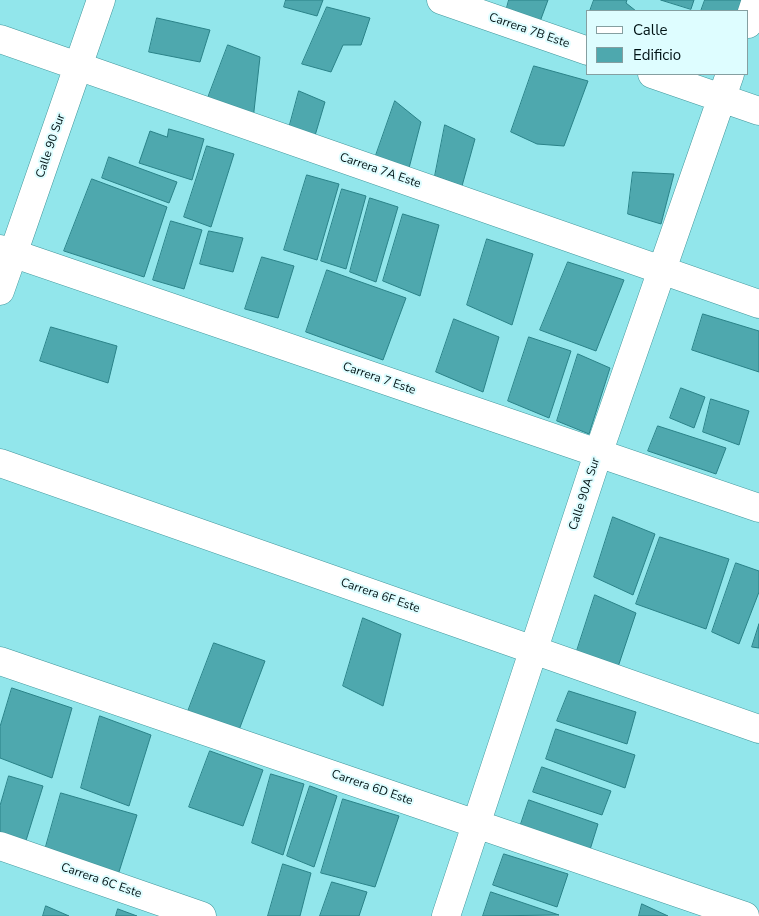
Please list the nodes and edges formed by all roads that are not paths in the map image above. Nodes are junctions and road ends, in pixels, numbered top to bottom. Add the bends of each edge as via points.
1 (101, 0) edge
2 (442, 0) edge
3 (756, 0) edge
4 (749, 21) edge
5 (0, 39) edge
6 (586, 50) edge
7 (78, 66) junction
8 (658, 75) edge
9 (726, 86) edge
10 (759, 112) edge
11 (6, 251) edge
12 (662, 270) junction
13 (0, 292) edge
14 (759, 304) edge
15 (598, 454) junction
16 (0, 463) edge
17 (759, 508) edge
18 (534, 650) junction
19 (0, 661) edge
20 (759, 729) edge
21 (476, 824) junction
22 (0, 846) edge
23 (202, 916) edge
24 (446, 916) edge
25 (745, 916) edge

1 - 7 street, Calle 90 Sur
2 - 6 street, Carrera 7B Este
3 - 4 street
5 - 7 street, Carrera 7A Este
7 - 11 street, Calle 90 Sur
7 - 12 street, Carrera 7A Este
8 - 9 street
9 - 10 street
9 - 12 street, Calle 90A Sur
11 - 13 street, Calle 90 Sur
11 - 15 street, Carrera 7 Este
12 - 14 street, Carrera 7A Este
12 - 15 street, Calle 90A Sur
15 - 17 street, Carrera 7 Este
15 - 18 street, Calle 90A Sur
16 - 18 street, Carrera 6F Este
18 - 20 street, Carrera 6F Este
18 - 21 street, Calle 90A Sur
19 - 21 street, Carrera 6D Este
21 - 24 street, Calle 90A Sur
21 - 25 street, Carrera 6D Este
22 - 23 street, Carrera 6C Este

